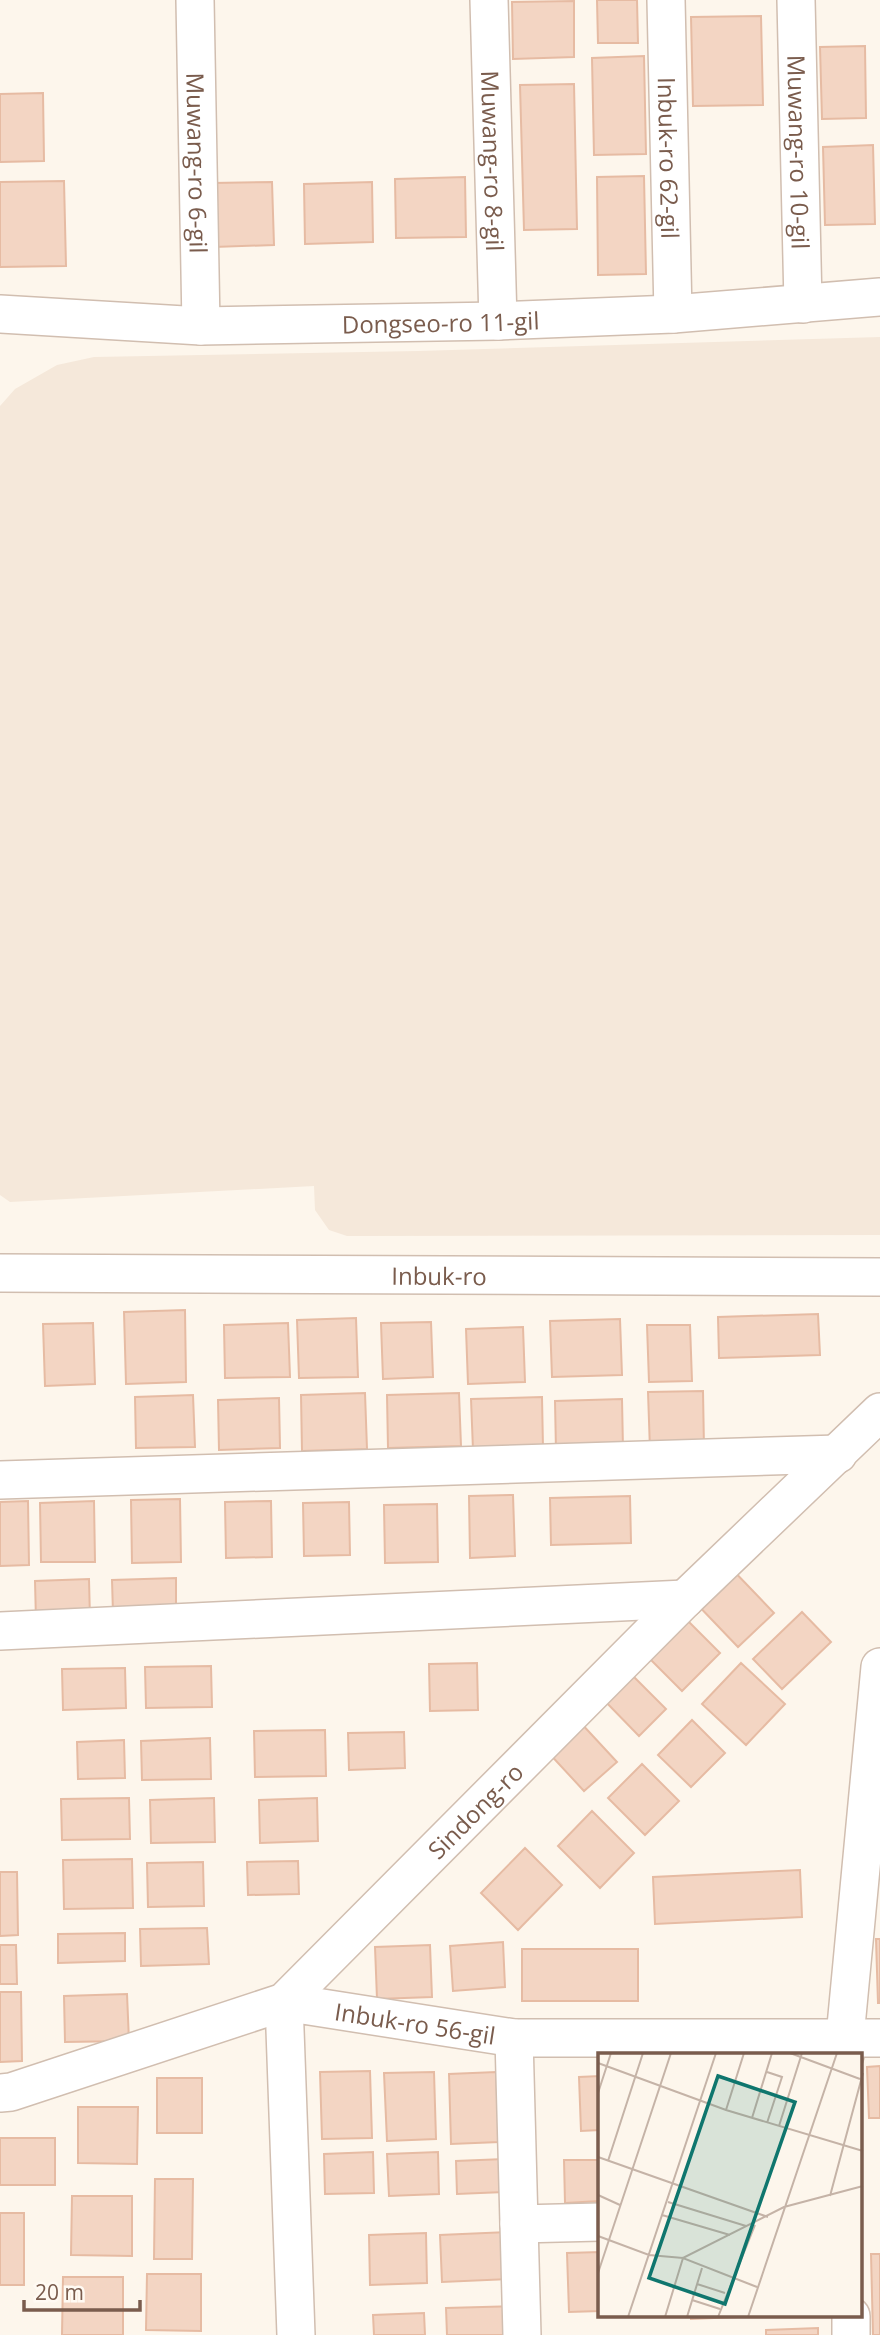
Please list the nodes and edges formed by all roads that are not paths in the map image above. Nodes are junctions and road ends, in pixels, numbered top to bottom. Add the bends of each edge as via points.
1 (195, 0) edge
2 (489, 0) edge
3 (666, 0) edge
4 (796, 0) edge
5 (880, 298) edge
6 (803, 304) junction
7 (0, 314) edge
8 (673, 314) junction
9 (498, 321) junction
10 (201, 326) junction
11 (0, 1273) edge
12 (880, 1277) edge
13 (880, 1412) edge
14 (838, 1454) junction
15 (0, 1480) edge
16 (685, 1599) junction
17 (0, 1631) edge
18 (880, 1667) edge
19 (284, 2002) junction
20 (514, 2038) junction
21 (857, 2043) edge
22 (0, 2093) edge
23 (598, 2222) edge
24 (519, 2224) junction
25 (296, 2335) edge
26 (522, 2335) edge

1 - 10 street, Muwang-ro 6-gil
2 - 9 street, Muwang-ro 8-gil
3 - 8 street, Inbuk-ro 62-gil
4 - 6 street, Muwang-ro 10-gil
5 - 6 street, Dongseo-ro 11-gil
6 - 8 street, Dongseo-ro 11-gil
7 - 10 street, Dongseo-ro 11-gil
8 - 9 street, Dongseo-ro 11-gil
9 - 10 street, Dongseo-ro 11-gil
11 - 12 street, Inbuk-ro
13 - 14 street, Sindong-ro
14 - 15 street
14 - 16 street, Sindong-ro
16 - 17 street
16 - 19 street, Sindong-ro
18 - 21 street
19 - 20 street, Inbuk-ro 56-gil
19 - 22 street, Sindong-ro
19 - 25 street
20 - 21 street, Inbuk-ro 56-gil
20 - 24 street
23 - 24 street
24 - 26 street

